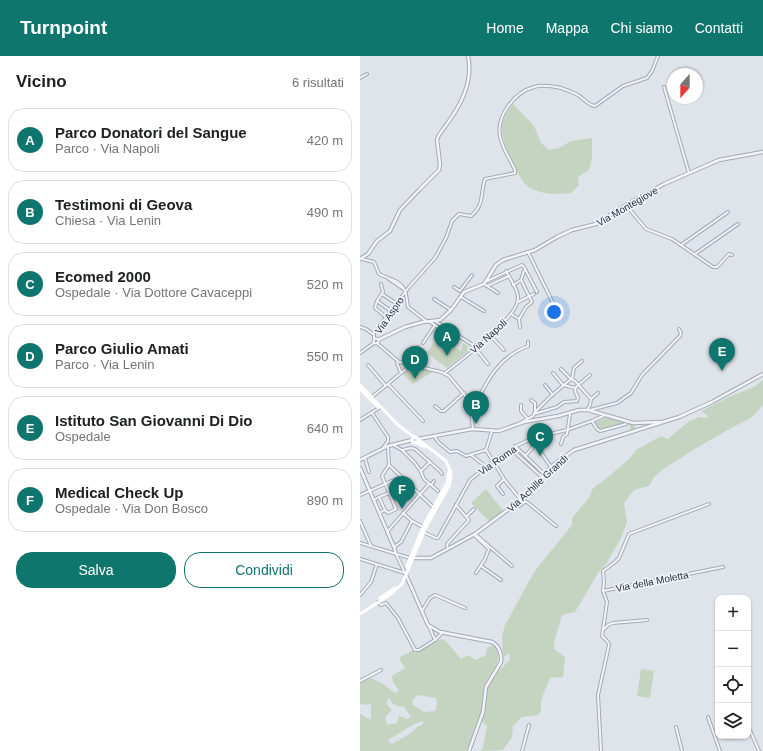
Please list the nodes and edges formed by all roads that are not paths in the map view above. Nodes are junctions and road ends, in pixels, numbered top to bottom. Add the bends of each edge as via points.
1 (468, 56) edge
2 (658, 56) edge
3 (366, 74) dead end
4 (360, 78) edge
5 (664, 87) dead end
6 (763, 152) edge
7 (689, 174) junction
8 (626, 205) junction
9 (728, 212) dead end
10 (738, 224) dead end
11 (681, 245) junction
12 (528, 252) junction
13 (695, 254) junction
14 (732, 255) dead end
15 (361, 259) edge
16 (506, 271) junction
17 (524, 272) dead end
18 (472, 275) dead end
19 (508, 276) junction
20 (521, 280) junction
21 (485, 282) junction
22 (381, 284) dead end
23 (513, 285) junction
24 (487, 286) junction
25 (454, 287) dead end
26 (406, 292) junction
27 (462, 292) junction
28 (498, 293) dead end
29 (382, 294) junction
30 (460, 296) junction
31 (529, 296) junction
32 (434, 299) dead end
33 (377, 301) junction
34 (518, 302) junction
35 (553, 303) dead end
36 (396, 304) junction
37 (450, 310) junction
38 (391, 311) junction
39 (484, 311) dead end
40 (511, 314) junction
41 (386, 317) junction
42 (519, 319) junction
43 (428, 321) junction
44 (435, 321) junction
45 (435, 326) junction
46 (360, 327) edge
47 (520, 327) dead end
48 (446, 329) junction
49 (679, 329) dead end
50 (374, 334) junction
51 (490, 335) junction
52 (376, 342) junction
53 (528, 342) dead end
54 (422, 343) dead end
55 (418, 347) dead end
56 (476, 348) junction
57 (504, 350) dead end
58 (360, 353) edge
59 (582, 361) dead end
60 (397, 362) junction
61 (488, 364) dead end
62 (368, 365) dead end
63 (411, 365) junction
64 (561, 368) dead end
65 (401, 373) junction
66 (445, 373) junction
67 (552, 373) dead end
68 (763, 374) edge
69 (590, 375) dead end
70 (572, 379) junction
71 (578, 384) junction
72 (360, 385) edge
73 (387, 385) junction
74 (545, 385) dead end
75 (563, 385) junction
76 (575, 388) junction
77 (361, 390) edge
78 (464, 393) junction
79 (598, 393) dead end
80 (553, 395) junction
81 (372, 397) junction
82 (590, 399) junction
83 (531, 400) dead end
84 (521, 405) dead end
85 (435, 406) dead end
86 (379, 408) junction
87 (588, 410) junction
88 (372, 413) junction
89 (471, 413) junction
90 (534, 414) junction
91 (570, 414) dead end
92 (603, 416) dead end
93 (527, 418) junction
94 (542, 419) junction
95 (360, 420) edge
96 (423, 421) dead end
97 (592, 421) junction
98 (663, 422) junction
99 (521, 423) junction
100 (646, 423) junction
101 (626, 424) dead end
102 (636, 424) junction
103 (645, 428) junction
104 (473, 429) junction
105 (641, 429) junction
106 (568, 430) junction
107 (635, 431) junction
108 (492, 432) junction
109 (430, 437) junction
110 (537, 437) junction
111 (435, 438) junction
112 (413, 439) junction
113 (418, 441) junction
114 (537, 442) junction
115 (392, 444) junction
116 (561, 444) dead end
117 (388, 446) junction
118 (515, 446) junction
119 (428, 447) junction
120 (383, 448) junction
121 (511, 449) junction
122 (402, 450) junction
123 (486, 450) junction
124 (471, 455) junction
125 (525, 456) junction
126 (365, 458) junction
127 (360, 460) edge
128 (493, 461) junction
129 (431, 462) junction
130 (389, 465) junction
131 (484, 465) dead end
132 (551, 467) junction
133 (360, 468) edge
134 (421, 471) junction
135 (369, 472) dead end
136 (442, 474) dead end
137 (544, 474) junction
138 (399, 477) junction
139 (542, 477) junction
140 (504, 479) junction
141 (434, 481) dead end
142 (385, 484) junction
143 (430, 484) junction
144 (369, 491) junction
145 (438, 491) dead end
146 (404, 492) dead end
147 (389, 493) junction
148 (420, 494) junction
149 (503, 494) dead end
150 (360, 495) edge
151 (379, 497) junction
152 (374, 500) junction
153 (521, 500) junction
154 (709, 504) dead end
155 (456, 505) junction
156 (515, 505) junction
157 (433, 506) junction
158 (385, 510) junction
159 (474, 510) dead end
160 (379, 513) junction
161 (403, 513) junction
162 (466, 516) junction
163 (360, 521) edge
164 (412, 521) junction
165 (556, 526) dead end
166 (423, 527) junction
167 (387, 532) junction
168 (423, 532) junction
169 (474, 535) junction
170 (360, 543) edge
171 (370, 546) junction
172 (394, 547) junction
173 (449, 549) junction
174 (396, 554) junction
175 (411, 558) junction
176 (360, 559) edge
177 (377, 564) junction
178 (481, 566) junction
179 (512, 566) dead end
180 (723, 567) dead end
181 (476, 573) dead end
182 (405, 574) junction
183 (501, 580) dead end
184 (603, 591) junction
185 (360, 595) edge
186 (378, 602) junction
187 (465, 608) dead end
188 (422, 611) junction
189 (360, 613) edge
190 (647, 620) dead end
191 (428, 625) junction
192 (603, 630) junction
193 (444, 633) junction
194 (435, 640) junction
195 (381, 670) dead end
196 (360, 681) edge
197 (708, 717) dead end
198 (529, 725) dead end
199 (676, 727) dead end
200 (751, 733) edge
201 (469, 751) edge
202 (522, 751) edge
203 (601, 751) edge
204 (682, 751) edge
205 (720, 751) edge
206 (759, 751) edge

1 - 15 street via 465,90 455,112 437,140 440,169 400,210 390,231
2 - 26 street, Via Aspro via 648,78 623,86 595,106 571,92 546,86 531,88 513,101 506,109 500,134 515,172 485,179 478,209 471,216 459,214 454,218 435,258
3 - 4 street
5 - 7 street
6 - 7 street, Via Montegiove via 722,159
7 - 8 street, Via Montegiove via 664,184
8 - 11 street via 646,229
8 - 12 street, Via Montegiove via 598,224 572,230
9 - 11 street
10 - 13 street
11 - 13 street
12 - 21 street, Via Montegiove via 500,261
12 - 35 street
13 - 14 street via 715,267 729,254
15 - 26 street via 374,262 378,272 397,281
16 - 19 street
16 - 21 street
16 - 31 street via 523,265 536,293
17 - 20 street
18 - 27 street
19 - 23 street
19 - 24 street
20 - 23 street
20 - 31 street
21 - 24 street
21 - 27 street
22 - 29 street
23 - 34 street
24 - 28 street
25 - 27 street
26 - 36 street, Via Aspro
26 - 43 street via 408,307
27 - 30 street
29 - 33 street
29 - 36 street
30 - 37 street
30 - 39 street
31 - 34 street
31 - 42 street via 532,303 526,307
32 - 37 street
33 - 38 street
33 - 41 street via 375,308
34 - 40 street, Via Napoli
36 - 38 street, Via Aspro
37 - 44 street via 440,320
38 - 41 street, Via Aspro
40 - 42 street
40 - 51 street, Via Napoli
41 - 50 street, Via Aspro
42 - 47 street
43 - 44 street
43 - 45 street
43 - 52 street via 405,327
44 - 48 street
45 - 48 street via 442,330
45 - 54 street
46 - 50 street
48 - 56 street
49 - 87 street via 680,336 642,375 631,393 619,402
50 - 52 street, Via Aspro
51 - 56 street, Via Napoli
51 - 57 street
52 - 58 street
52 - 60 street
53 - 89 street via 528,346 510,355 491,374
55 - 63 street
56 - 61 street
56 - 66 street, Via Napoli
59 - 70 street via 574,369
60 - 63 street
60 - 65 street
62 - 73 street
63 - 65 street
63 - 66 street
64 - 70 street
65 - 73 street
66 - 78 street
67 - 75 street
68 - 98 street, Via Achille Grandi via 704,406
69 - 71 street
70 - 71 street
70 - 75 street
71 - 76 street
71 - 82 street
72 - 81 main road
73 - 81 street
73 - 96 street
74 - 80 street
75 - 76 street
75 - 80 street
76 - 90 street via 578,398 576,401 564,402 557,407
77 - 86 main road
78 - 85 street via 444,411
78 - 89 street
79 - 82 street
80 - 90 street
81 - 112 main road
82 - 87 street
83 - 90 street via 535,403
84 - 93 street via 521,411
86 - 88 street
86 - 112 main road via 399,429
87 - 94 street
87 - 102 street
88 - 95 street
88 - 120 street via 388,438
89 - 104 street
90 - 93 street
90 - 94 street
91 - 106 street
92 - 97 street, Via Roma
93 - 99 street
94 - 99 street
97 - 101 street via 600,431
97 - 106 street, Via Roma
98 - 100 street
98 - 103 street, Via Achille Grandi
99 - 108 street
100 - 102 street
100 - 103 street
102 - 105 street via 641,426
102 - 107 street
103 - 105 street, Via Achille Grandi
104 - 108 street
104 - 111 street
105 - 107 street, Via Achille Grandi
106 - 110 street, Via Roma
106 - 116 street
107 - 132 street, Via Achille Grandi via 575,449
108 - 123 street
109 - 111 street
109 - 113 street
109 - 119 street via 427,441
110 - 114 street
110 - 118 street, Via Roma
111 - 124 street via 450,452 456,450 463,455
112 - 113 main road via 416,437
112 - 113 main road via 414,443
112 - 115 street
113 - 119 main road
113 - 157 main road via 442,459 448,469 448,481
114 - 125 street
114 - 132 street via 540,453
115 - 117 street
115 - 122 street
117 - 120 street
117 - 130 street
118 - 121 street, Via Roma
118 - 125 street
119 - 168 main road via 446,461 451,478
120 - 126 street
121 - 128 street, Via Roma
121 - 139 street
122 - 129 street via 414,448
122 - 134 street
123 - 124 street
123 - 128 street
124 - 131 street
125 - 137 street
126 - 127 street
126 - 135 street
128 - 140 street
128 - 155 street, Via Roma via 472,478
129 - 134 street
129 - 136 street
130 - 138 street
130 - 142 street via 382,476
132 - 137 street, Via Achille Grandi
133 - 144 street
134 - 143 street
137 - 139 street, Via Achille Grandi
138 - 142 street
138 - 146 street
138 - 148 street
139 - 153 street, Via Achille Grandi
140 - 149 street via 497,486
140 - 153 street
141 - 143 street
142 - 144 street
142 - 147 street
143 - 145 street
143 - 148 street
144 - 150 street
144 - 152 street
147 - 151 street
147 - 158 street via 396,509 388,514
148 - 157 street
148 - 161 street
151 - 152 street
151 - 158 street
152 - 160 street
153 - 156 street, Via Achille Grandi
154 - 184 street via 629,534 619,558 603,571
155 - 162 street
155 - 168 street, Via Roma via 438,538
156 - 165 street via 527,502
156 - 169 street, Via Achille Grandi
157 - 166 main road
158 - 160 street
159 - 162 street
160 - 167 street
161 - 164 street
161 - 167 street
162 - 173 street via 468,520 448,543
163 - 171 street
164 - 166 street
164 - 172 street via 401,542
166 - 175 main road
167 - 172 street
168 - 175 main road
169 - 173 street, Via Achille Grandi
169 - 178 street via 489,548
169 - 179 street
170 - 171 street, Via Achille Grandi
171 - 174 street, Via Achille Grandi
172 - 174 street
173 - 175 street, Via Achille Grandi via 430,558
174 - 175 street, Via Achille Grandi
174 - 182 street
175 - 182 main road
176 - 177 street
177 - 182 street
177 - 185 street via 372,580
178 - 181 street
178 - 183 street
180 - 184 street, Via della Moletta
182 - 186 main road via 399,587
182 - 188 street
182 - 189 main road via 396,587
184 - 192 street, Via della Moletta via 607,603
186 - 189 main road
186 - 194 street via 381,605 386,604 398,618 415,649 419,650
187 - 188 street via 435,595
188 - 191 street
190 - 192 street via 613,623
191 - 193 street
191 - 194 street
192 - 203 street, Via della Moletta via 602,637 609,646 598,698
193 - 194 street
193 - 201 street via 492,642 498,647 501,656 500,664 486,686 483,715
195 - 196 street
197 - 205 street
198 - 202 street
199 - 204 street
200 - 206 street

